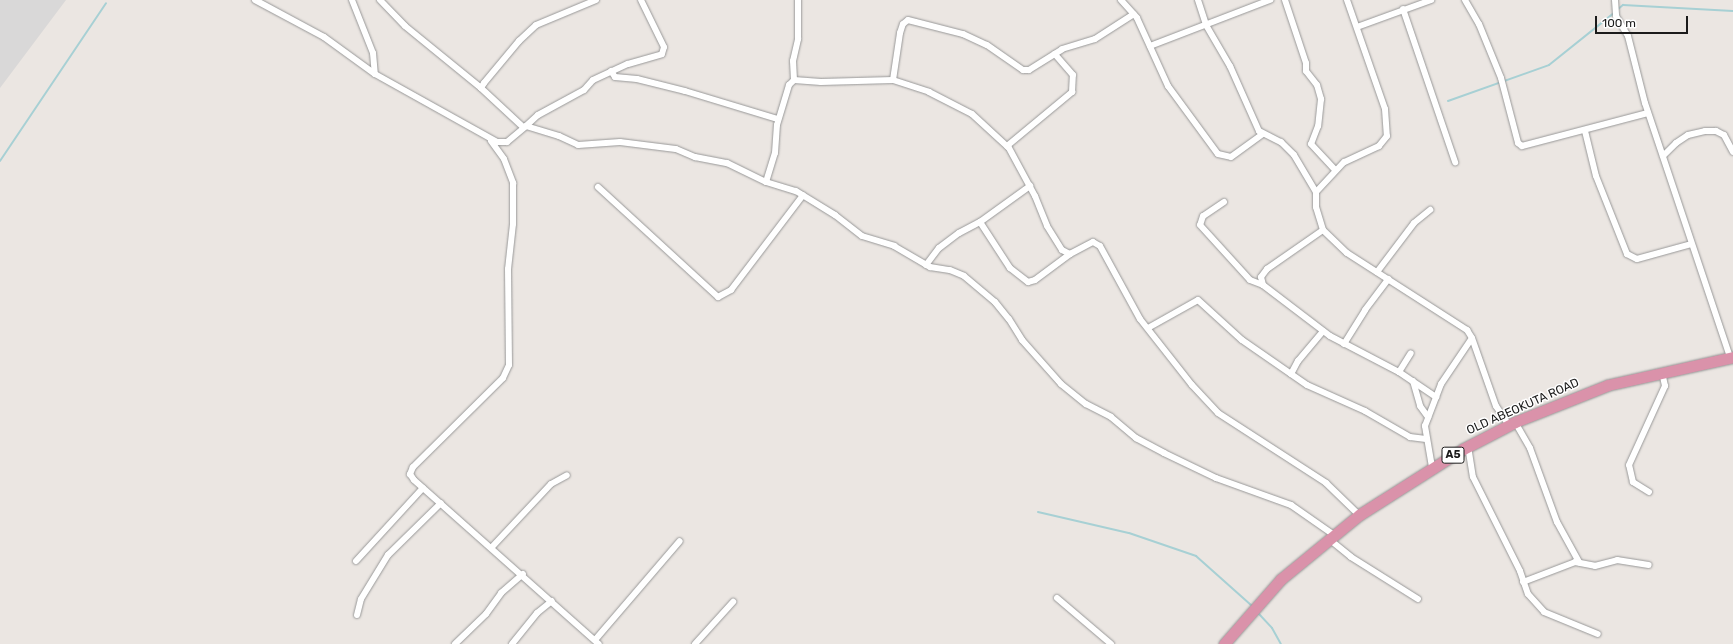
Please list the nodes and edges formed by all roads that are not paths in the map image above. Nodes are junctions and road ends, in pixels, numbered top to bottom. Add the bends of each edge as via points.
1 (255, 0) edge
2 (352, 0) edge
3 (380, 0) edge
4 (596, 0) edge
5 (641, 0) edge
6 (798, 0) edge
7 (1121, 0) edge
8 (1198, 0) edge
9 (1270, 0) edge
10 (1285, 0) edge
11 (1347, 0) edge
12 (1431, 0) edge
13 (1467, 0) edge
14 (1615, 0) edge
15 (1403, 9) junction
16 (1134, 14) junction
17 (1206, 25) junction
18 (1357, 27) junction
19 (1150, 46) junction
20 (1055, 54) junction
21 (611, 71) junction
22 (376, 74) junction
23 (794, 80) junction
24 (893, 80) junction
25 (481, 88) junction
26 (1648, 113) junction
27 (778, 119) junction
28 (525, 127) junction
29 (1585, 131) junction
30 (1263, 134) junction
31 (490, 140) junction
32 (1007, 146) junction
33 (1733, 152) edge
34 (1663, 156) junction
35 (1455, 162) dead end
36 (1335, 170) junction
37 (766, 182) junction
38 (1030, 186) junction
39 (598, 187) dead end
40 (1316, 192) junction
41 (803, 195) junction
42 (1224, 202) dead end
43 (1430, 210) dead end
44 (980, 222) junction
45 (1323, 230) junction
46 (1691, 244) junction
47 (1070, 254) junction
48 (926, 265) junction
49 (1377, 272) junction
50 (1388, 279) junction
51 (1263, 285) junction
52 (1148, 328) junction
53 (1323, 331) junction
54 (1472, 338) junction
55 (1344, 344) junction
56 (1411, 353) dead end
57 (1731, 357) edge
58 (1399, 372) junction
59 (1662, 372) junction
60 (1291, 374) junction
61 (1413, 381) junction
62 (1427, 391) junction
63 (1417, 397) junction
64 (1436, 397) junction
65 (1428, 417) junction
66 (1512, 424) junction
67 (1426, 439) junction
68 (1468, 446) junction
69 (1432, 467) junction
70 (567, 475) dead end
71 (423, 488) junction
72 (1649, 492) dead end
73 (441, 503) junction
74 (1359, 515) junction
75 (1332, 537) junction
76 (680, 541) dead end
77 (492, 547) junction
78 (356, 561) dead end
79 (1579, 562) junction
80 (1649, 565) dead end
81 (523, 574) junction
82 (1523, 582) junction
83 (1057, 598) dead end
84 (1418, 599) dead end
85 (552, 601) junction
86 (733, 602) dead end
87 (357, 615) dead end
88 (1598, 634) dead end
89 (598, 642) edge
90 (454, 644) edge
91 (512, 644) edge
92 (695, 644) edge
93 (1112, 644) edge
94 (1224, 644) edge

1 - 22 street via 324,37
2 - 22 street via 373,53
3 - 25 street via 405,26
4 - 25 street via 536,25 519,41
5 - 21 street via 664,47 662,54
6 - 23 street
7 - 16 street
8 - 17 street
9 - 17 street
10 - 36 street via 1306,63 1306,71 1317,85 1321,99 1318,126 1311,144
11 - 18 street
12 - 15 street
13 - 29 street via 1501,78 1518,143 1526,147
14 - 26 street via 1616,16 1628,36
15 - 18 street
15 - 35 street
16 - 19 street
16 - 20 street via 1096,39
17 - 19 street
17 - 30 street via 1230,66
18 - 36 street via 1385,109 1387,136 1379,146 1344,162
19 - 30 street via 1168,86 1218,154 1231,157
20 - 24 street via 1035,68 1023,70 987,45 963,34 908,20 903,24 900,33
20 - 32 street via 1073,75 1072,92
21 - 27 street via 615,77 637,79 685,90
21 - 28 street via 593,80 569,100 538,115
22 - 31 street
23 - 24 street
23 - 27 street via 789,85
24 - 32 street via 923,89 960,106
25 - 28 street
26 - 29 street
26 - 34 street
27 - 37 street via 775,153
28 - 31 street via 507,142
28 - 37 street via 559,136 578,145 620,142 676,149 695,157 727,163
29 - 46 street via 1596,176 1627,254 1637,259
30 - 40 street via 1280,142 1294,155
31 - 71 street via 504,159 513,183 513,224 508,269 509,365 503,378 413,467 411,478
32 - 38 street
33 - 34 street via 1724,134 1705,131 1682,139
34 - 46 street
36 - 40 street
37 - 41 street via 788,187
38 - 44 street
38 - 47 street via 1047,226 1062,250
39 - 41 street via 718,297 731,290
40 - 45 street via 1316,207
41 - 48 street via 862,236 894,246
42 - 51 street via 1203,216 1200,225 1250,280
43 - 49 street via 1414,223
44 - 47 street via 1010,268 1028,282 1035,280
44 - 48 street via 943,245
45 - 49 street via 1347,253
45 - 51 street via 1267,269 1261,276
46 - 57 street
47 - 52 street via 1090,243 1097,243 1140,319
48 - 75 street via 957,272 971,281 1009,319 1022,340 1061,384 1086,404 1111,417 1136,438 1216,478 1291,505
49 - 50 street
50 - 54 street via 1459,324
50 - 55 street
51 - 53 street
52 - 60 street via 1198,300 1242,340
52 - 74 street via 1192,385 1218,413 1326,483
53 - 55 street
53 - 60 street via 1298,361
54 - 64 street via 1441,384
54 - 66 street via 1496,406
55 - 58 street
56 - 58 street
57 - 59 highway, OLD ABEOKUTA ROAD / A5
58 - 61 street
59 - 66 highway, OLD ABEOKUTA ROAD / A5 via 1608,385
59 - 72 street via 1665,386 1629,466 1633,482
60 - 67 street via 1307,385 1365,411 1410,437
61 - 62 street
61 - 63 street
62 - 63 street
62 - 64 street
63 - 65 street
64 - 65 street
65 - 67 street
66 - 68 highway, OLD ABEOKUTA ROAD / A5
66 - 79 street via 1530,448 1557,522
67 - 69 street
68 - 69 highway, OLD ABEOKUTA ROAD / A5
68 - 82 street via 1473,477 1520,571
69 - 74 highway, OLD ABEOKUTA ROAD / A5
70 - 77 street via 551,484
71 - 73 street
71 - 78 street
73 - 77 street
73 - 87 street via 388,555 361,600
74 - 75 highway, OLD ABEOKUTA ROAD / A5
75 - 84 street via 1351,557
75 - 94 highway, OLD ABEOKUTA ROAD / A5 via 1281,579
76 - 89 street
77 - 81 street
79 - 80 street via 1596,566 1617,560
79 - 82 street
81 - 85 street
81 - 90 street via 501,593 486,614
82 - 88 street via 1540,610
83 - 93 street
85 - 89 street
85 - 91 street via 537,613
86 - 92 street

